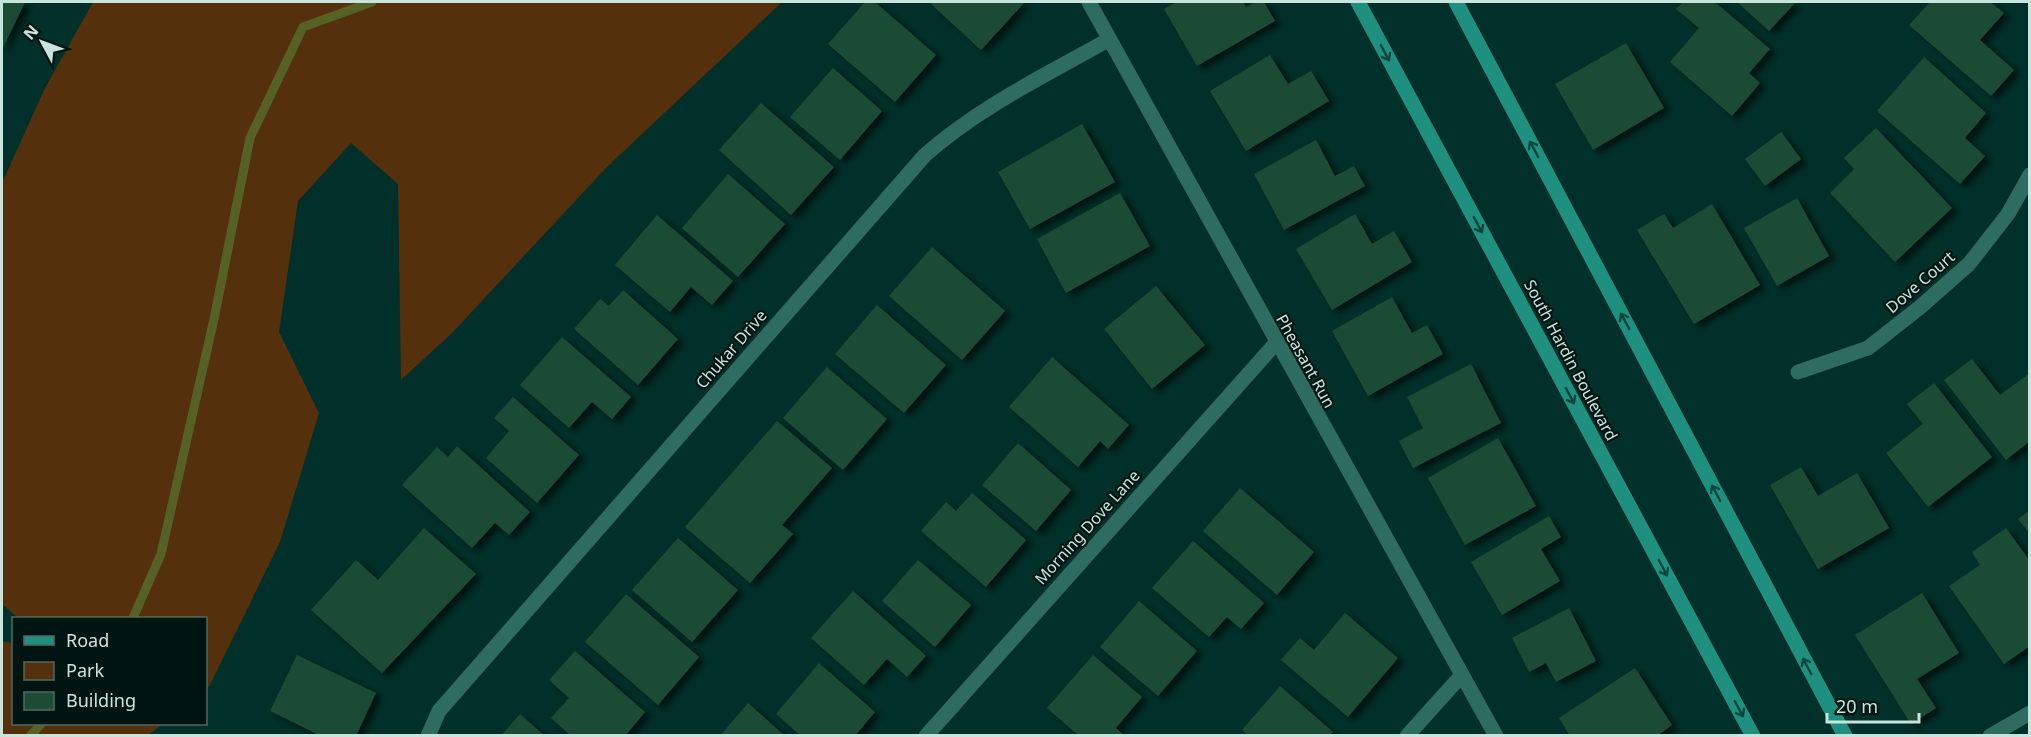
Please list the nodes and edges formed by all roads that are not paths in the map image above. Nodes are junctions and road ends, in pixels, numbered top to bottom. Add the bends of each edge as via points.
1 (1089, 2) edge
2 (1358, 2) edge
3 (1456, 2) edge
4 (1108, 40) junction
5 (2030, 175) edge
6 (1276, 343) junction
7 (1798, 372) dead end
8 (1461, 676) junction
9 (2030, 713) edge
10 (428, 735) edge
11 (926, 735) edge
12 (1407, 735) edge
13 (1496, 735) edge
14 (1753, 735) edge
15 (1845, 735) edge
16 (1990, 735) edge

1 - 4 street, Pheasant Run
2 -> 14 main road, South Hardin Boulevard
15 -> 3 main road
4 - 6 street, Pheasant Run
4 - 10 street, Chukar Drive via 981,112 925,155 439,711
5 - 7 street, Dove Court via 2008,214 1969,264 1919,308 1868,348
6 - 8 street, Pheasant Run
6 - 11 street, Morning Dove Lane
8 - 12 street
8 - 13 street, Pheasant Run
9 - 16 street

